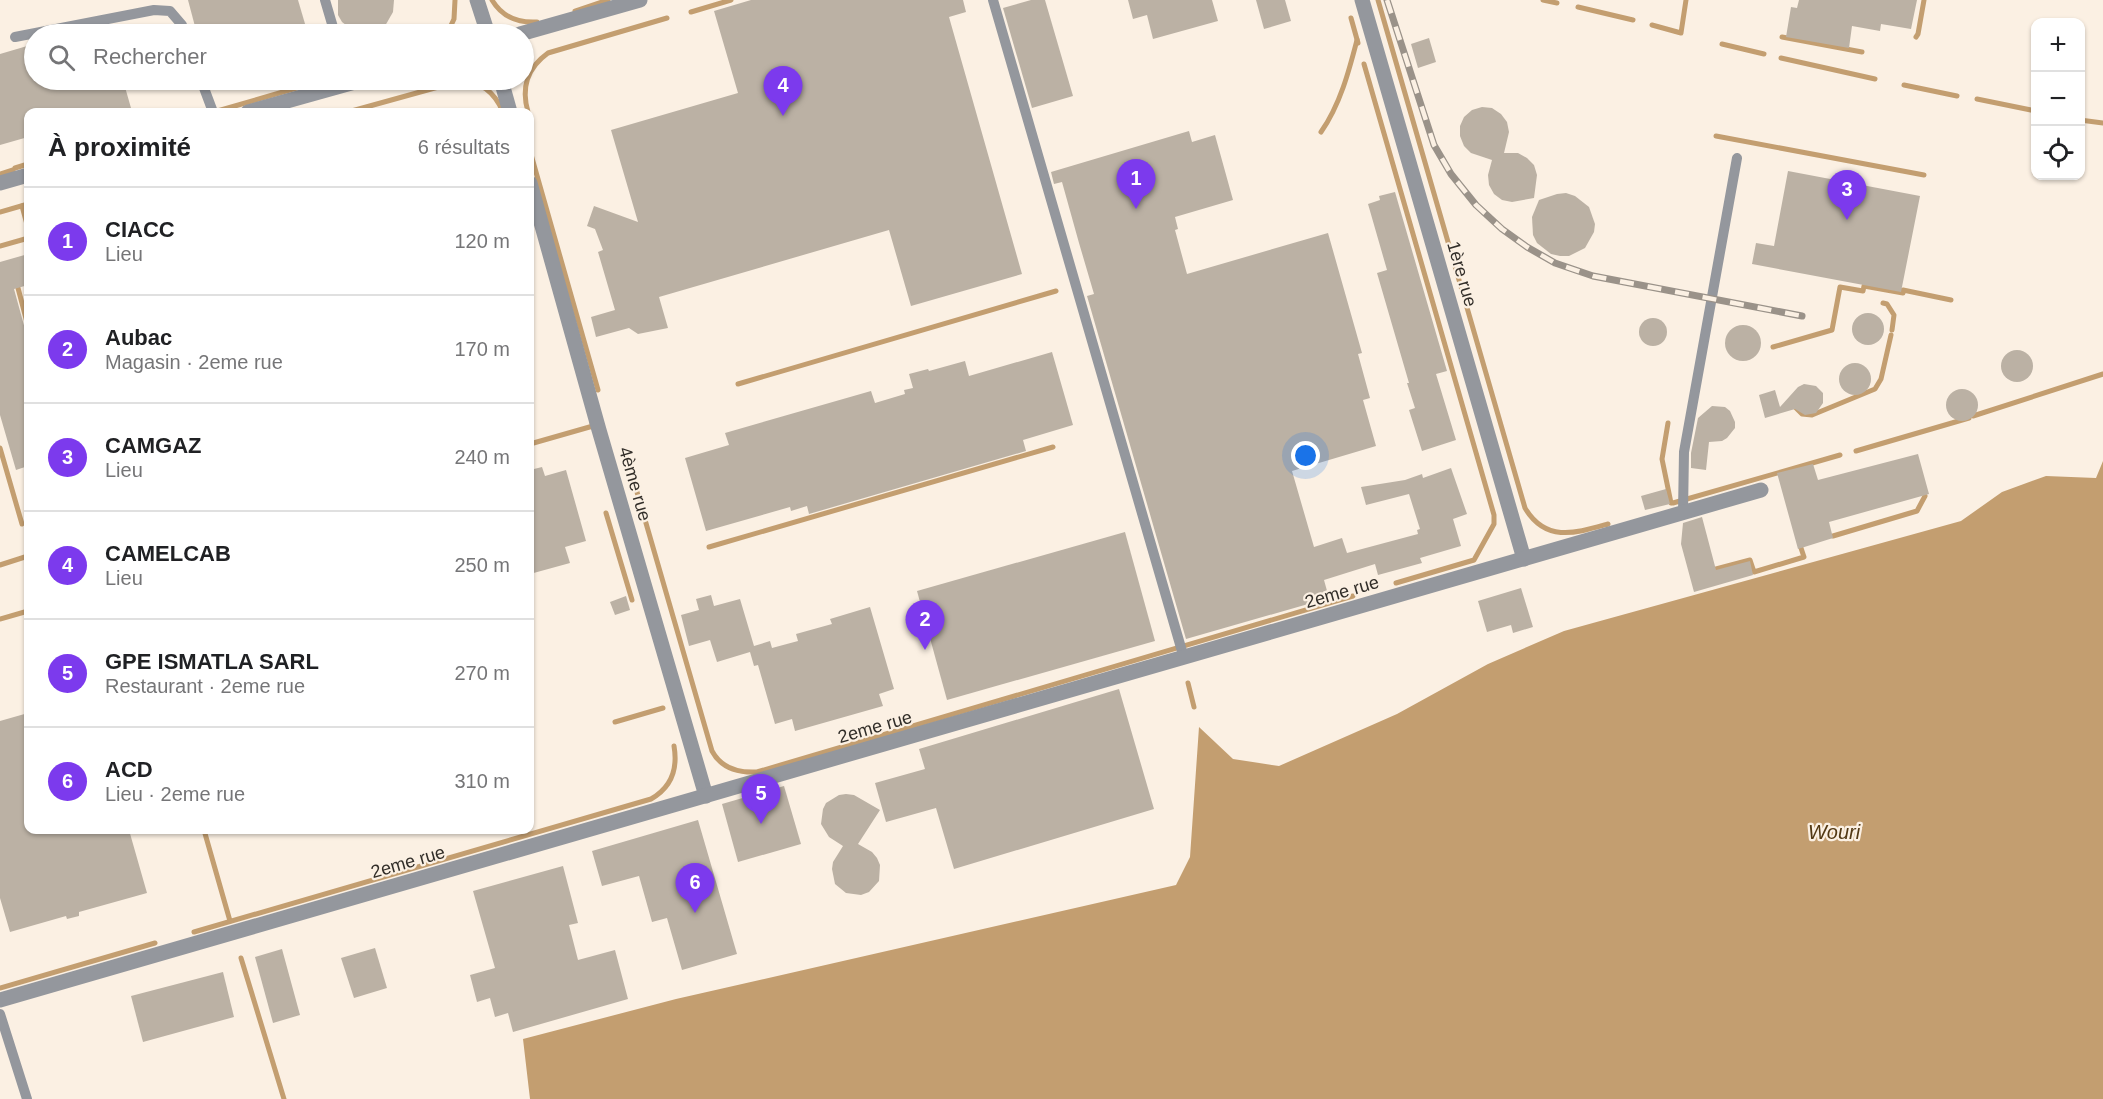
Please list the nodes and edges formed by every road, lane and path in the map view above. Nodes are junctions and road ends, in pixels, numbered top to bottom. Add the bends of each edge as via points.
1 (325, 0) edge
2 (477, 0) edge
3 (640, 0) edge
4 (993, 0) edge
5 (1362, 0) edge
6 (81, 24) edge
7 (181, 24) edge
8 (332, 24) edge
9 (485, 24) edge
10 (534, 30) edge
11 (24, 35) edge
12 (15, 37) dead end
13 (205, 90) edge
14 (323, 90) edge
15 (504, 90) edge
16 (212, 108) edge
17 (262, 108) edge
18 (509, 108) edge
19 (1737, 158) dead end
20 (24, 176) edge
21 (0, 183) edge
22 (534, 197) edge
23 (1761, 490) dead end
24 (1683, 513) junction
25 (1524, 559) junction
26 (1184, 658) junction
27 (706, 796) junction
28 (0, 1000) edge
29 (0, 1014) edge
30 (27, 1099) edge

1 - 8 lane
2 - 9 street
3 - 10 street
4 - 26 lane
5 - 25 street, 1ère rue
6 - 7 lane via 153,10 170,11
11 - 12 lane
13 - 16 lane
14 - 17 street
15 - 18 street
19 - 24 lane via 1684,452
20 - 21 street
22 - 27 street, 4ème rue
23 - 24 street, 2eme rue
24 - 25 street, 2eme rue
25 - 26 street, 2eme rue
26 - 27 street, 2eme rue
27 - 28 street, 2eme rue
29 - 30 lane

